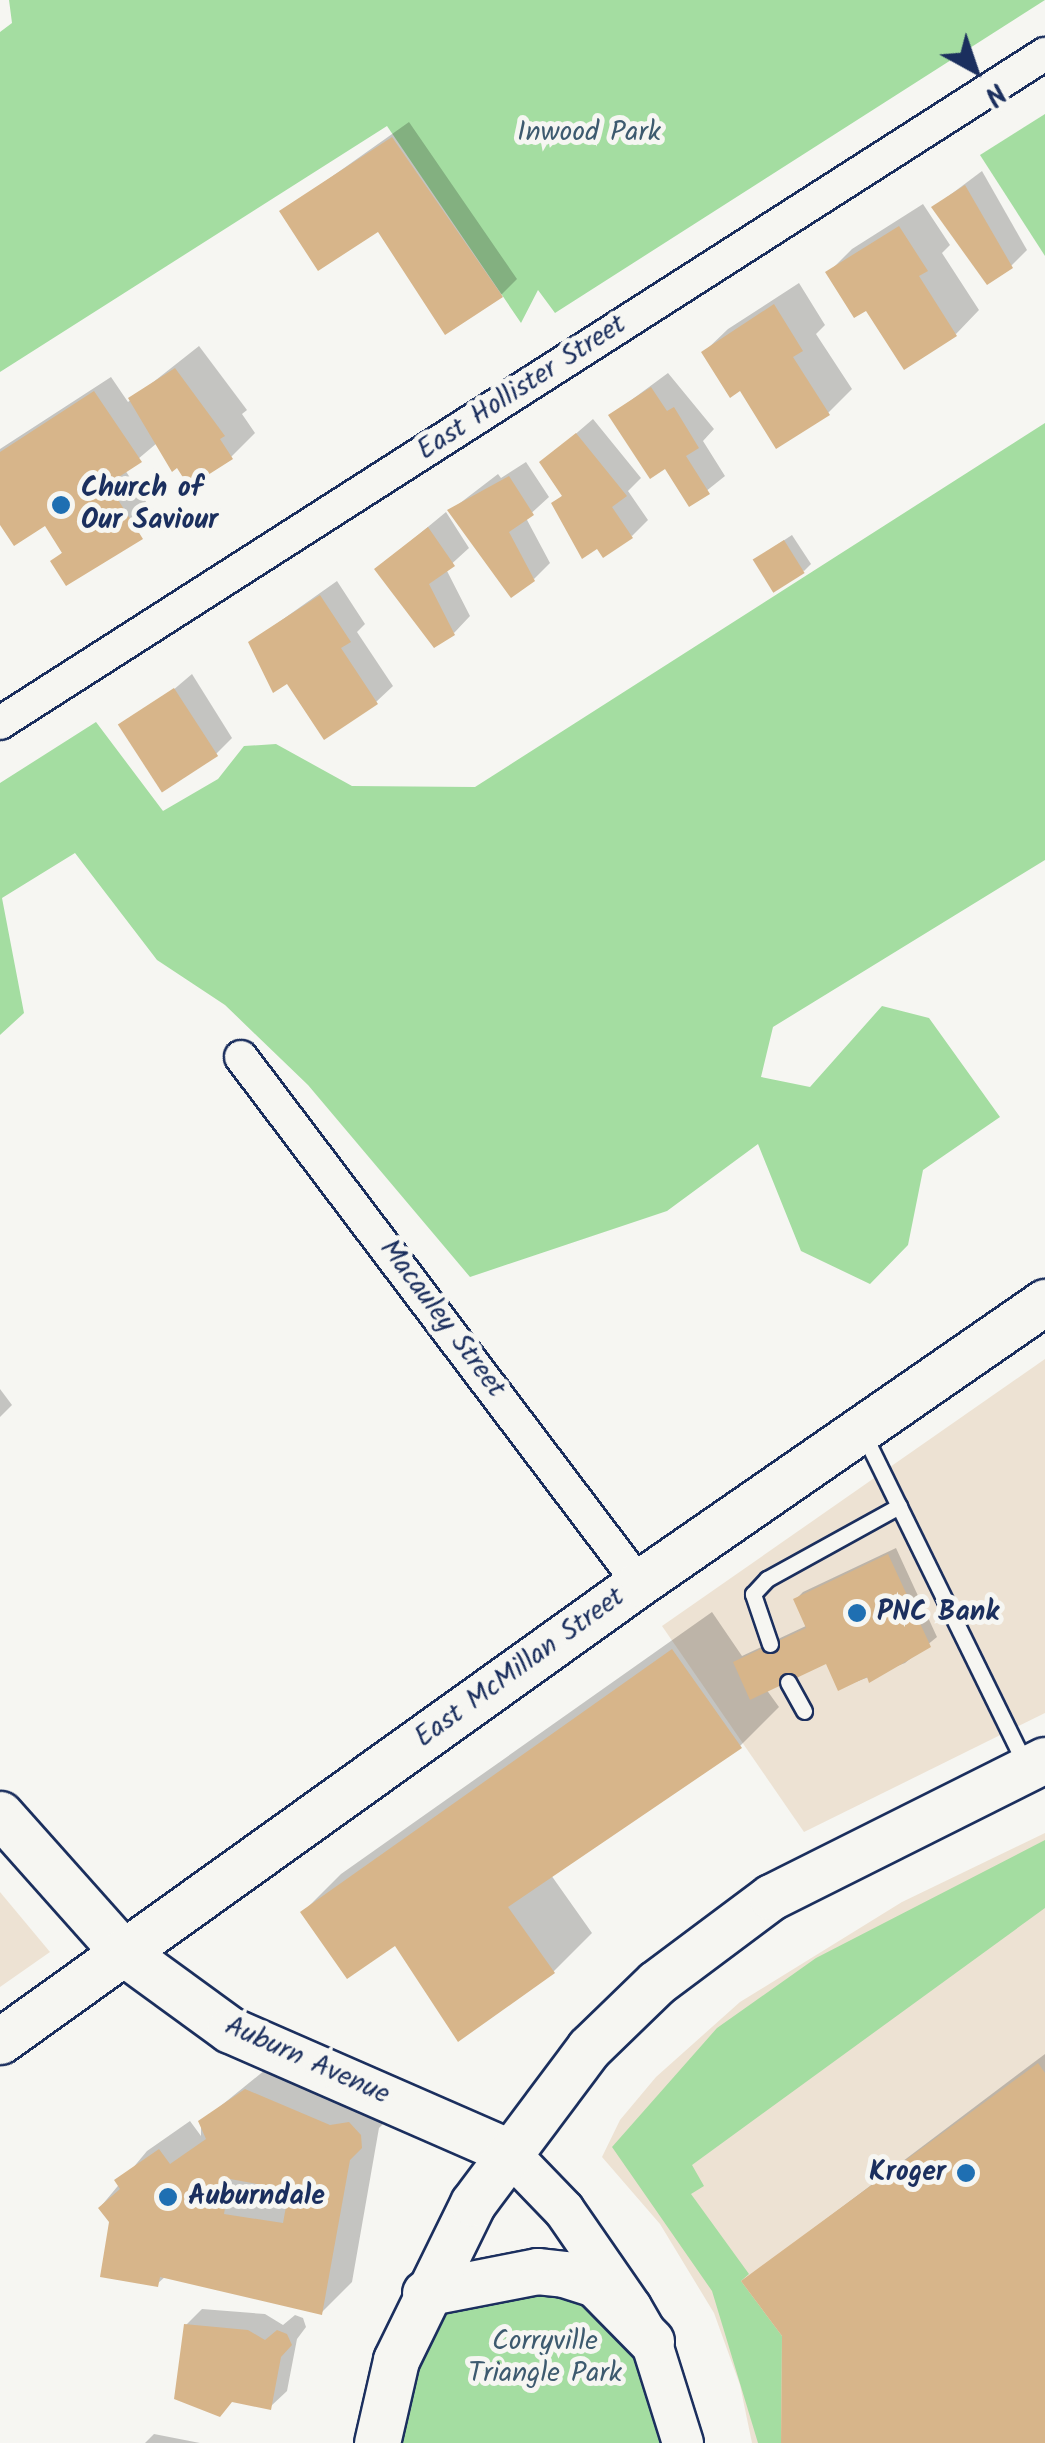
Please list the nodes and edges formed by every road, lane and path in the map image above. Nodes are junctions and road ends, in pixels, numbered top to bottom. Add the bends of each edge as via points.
1 (1045, 54) edge
2 (0, 722) edge
3 (240, 1057) dead end
4 (1045, 1302) edge
5 (861, 1429) junction
6 (899, 1506) junction
7 (639, 1583) junction
8 (770, 1644) dead end
9 (788, 1682) dead end
10 (804, 1711) dead end
11 (1036, 1764) edge
12 (0, 1814) edge
13 (123, 1952) junction
14 (0, 2041) edge
15 (508, 2151) junction
16 (425, 2293) junction
17 (652, 2341) junction
18 (377, 2443) edge
19 (683, 2443) edge

1 - 2 street, East Hollister Street
3 - 7 street, Macauley Street
4 - 5 main road, East McMillan Street
5 - 6 lane
5 - 7 main road, East McMillan Street
6 - 8 lane via 766,1579 753,1594
6 - 11 lane
7 - 13 main road, East McMillan Street
9 - 10 lane
11 - 15 main road via 807,1876 729,1926 589,2048
12 - 13 main road, Auburn Avenue
13 - 14 main road, East McMillan Street
13 - 15 main road, Auburn Avenue via 230,2030
15 - 16 main road
15 - 17 street via 564,2210
16 - 17 main road via 537,2271 564,2274 594,2284
16 - 18 main road via 396,2360
17 - 19 street

